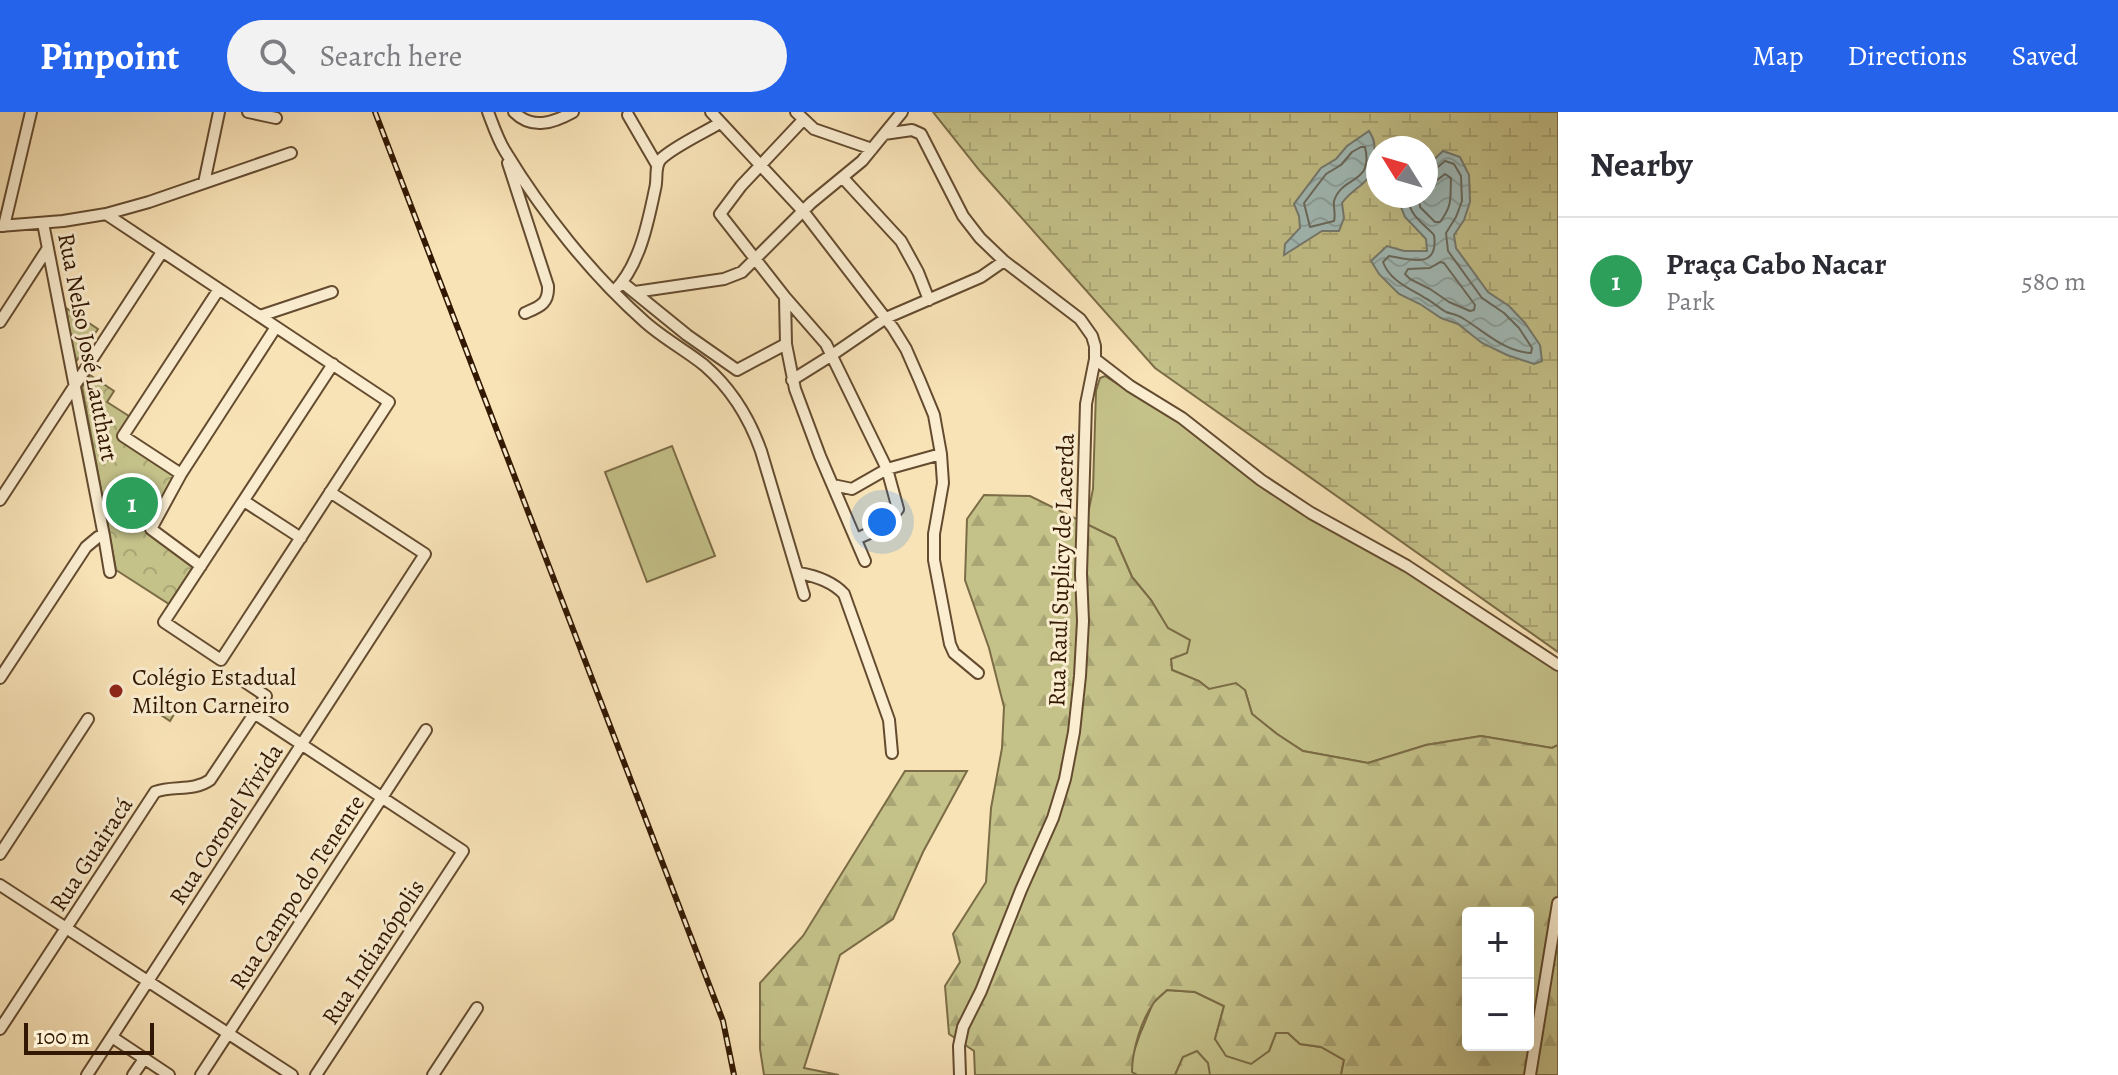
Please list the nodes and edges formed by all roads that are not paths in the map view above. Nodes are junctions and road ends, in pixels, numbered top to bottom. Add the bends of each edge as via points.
1 (31, 112) edge
2 (219, 112) edge
3 (248, 112) edge
4 (488, 112) edge
5 (514, 112) edge
6 (573, 112) edge
7 (711, 112) edge
8 (902, 112) edge
9 (628, 115) dead end
10 (800, 116) edge
11 (276, 118) dead end
12 (720, 123) junction
13 (884, 134) junction
14 (503, 149) junction
15 (872, 149) junction
16 (291, 153) dead end
17 (657, 165) junction
18 (760, 165) junction
19 (843, 178) junction
20 (204, 183) junction
21 (803, 211) junction
22 (106, 214) junction
23 (43, 223) junction
24 (2, 226) edge
25 (48, 248) junction
26 (162, 252) junction
27 (756, 259) junction
28 (1004, 261) junction
29 (623, 283) junction
30 (219, 289) junction
31 (614, 291) junction
32 (332, 292) dead end
33 (635, 292) junction
34 (785, 297) junction
35 (929, 300) junction
36 (525, 313) dead end
37 (260, 316) junction
38 (886, 318) junction
39 (0, 322) edge
40 (276, 327) junction
41 (786, 344) junction
42 (832, 355) junction
43 (1095, 359) junction
44 (333, 364) junction
45 (792, 380) junction
46 (75, 385) junction
47 (941, 454) junction
48 (887, 469) junction
49 (181, 474) junction
50 (833, 485) junction
51 (330, 492) junction
52 (0, 500) edge
53 (244, 501) junction
54 (104, 536) junction
55 (301, 538) junction
56 (856, 539) junction
57 (865, 561) dead end
58 (201, 566) junction
59 (110, 572) dead end
60 (799, 573) junction
61 (804, 595) dead end
62 (1558, 665) edge
63 (978, 673) dead end
64 (0, 678) edge
65 (245, 682) dead end
66 (254, 713) junction
67 (88, 719) dead end
68 (426, 730) dead end
69 (302, 744) junction
70 (892, 753) dead end
71 (382, 797) junction
72 (0, 854) edge
73 (0, 885) edge
74 (1558, 903) edge
75 (66, 928) junction
76 (148, 981) junction
77 (477, 1008) dead end
78 (0, 1029) edge
79 (228, 1033) junction
80 (112, 1037) junction
81 (144, 1059) junction
82 (87, 1075) edge
83 (133, 1075) edge
84 (169, 1075) edge
85 (201, 1075) edge
86 (292, 1075) edge
87 (316, 1075) edge
88 (433, 1075) edge
89 (960, 1075) edge
90 (1530, 1075) edge

1 - 24 street
2 - 20 street
3 - 11 street
4 - 14 street
5 - 6 street via 524,121 544,124
7 - 12 street
8 - 13 street
9 - 17 street
10 - 15 street via 822,133
10 - 18 street
12 - 17 street
12 - 18 street
13 - 15 street
13 - 28 street via 921,134 963,216
14 - 31 street via 561,231
14 - 36 street via 548,286 544,303
15 - 19 street
16 - 20 street
17 - 29 street via 637,257
18 - 21 street
18 - 27 street via 720,214
19 - 21 street
19 - 35 street via 901,241
20 - 22 street
21 - 27 street
21 - 38 street
22 - 23 street
22 - 26 street
23 - 24 street
23 - 25 street, Rua Nelso José Lauthart
25 - 39 street
25 - 46 street, Rua Nelso José Lauthart
26 - 30 street
26 - 46 street
27 - 33 street via 731,277
27 - 34 street
28 - 35 street
28 - 43 street via 1080,319 1092,336
29 - 31 street
29 - 33 street
30 - 37 street
30 - 49 street via 123,436
31 - 60 street via 738,401 753,428
32 - 37 street
33 - 41 street via 737,370
34 - 41 street
34 - 42 street
35 - 38 street
37 - 40 street
38 - 42 street
38 - 47 street via 925,392
40 - 44 street
40 - 49 street
41 - 45 street
42 - 45 street
42 - 48 street
43 - 62 street via 1272,488 1407,566
43 - 89 street, Rua Raul Suplicy de Lacerda via 1086,404 1083,621 1074,732 1053,818 971,1024 961,1037
44 - 51 street via 389,402
44 - 53 street
45 - 50 street
46 - 52 street
46 - 54 street, Rua Nelso José Lauthart
47 - 48 street
47 - 63 street via 935,571 950,644
48 - 50 street via 852,489
48 - 56 street via 898,509 883,527
49 - 58 street via 151,529
50 - 56 street
51 - 55 street
51 - 69 street, Rua Coronel Vivida via 425,554
53 - 55 street
53 - 58 street
54 - 59 street, Rua Nelso José Lauthart
54 - 64 street via 86,547
55 - 58 street via 221,660 164,622
56 - 57 street
60 - 61 street
60 - 70 street via 830,582 844,594 889,720
65 - 66 street, Rua Guairacá via 266,696
66 - 69 street
66 - 75 street, Rua Guairacá via 207,782 155,792
67 - 72 street
68 - 71 street, Rua Campo do Tenente
69 - 71 street
69 - 76 street, Rua Coronel Vivida
71 - 79 street, Rua Campo do Tenente
71 - 87 street, Rua Indianópolis via 463,851
73 - 75 street
74 - 90 street
75 - 76 street
75 - 78 street, Rua Guairacá
76 - 79 street
76 - 80 street, Rua Coronel Vivida
77 - 88 street
79 - 85 street, Rua Campo do Tenente
79 - 86 street
80 - 81 street
80 - 82 street, Rua Coronel Vivida
81 - 83 street
81 - 84 street

